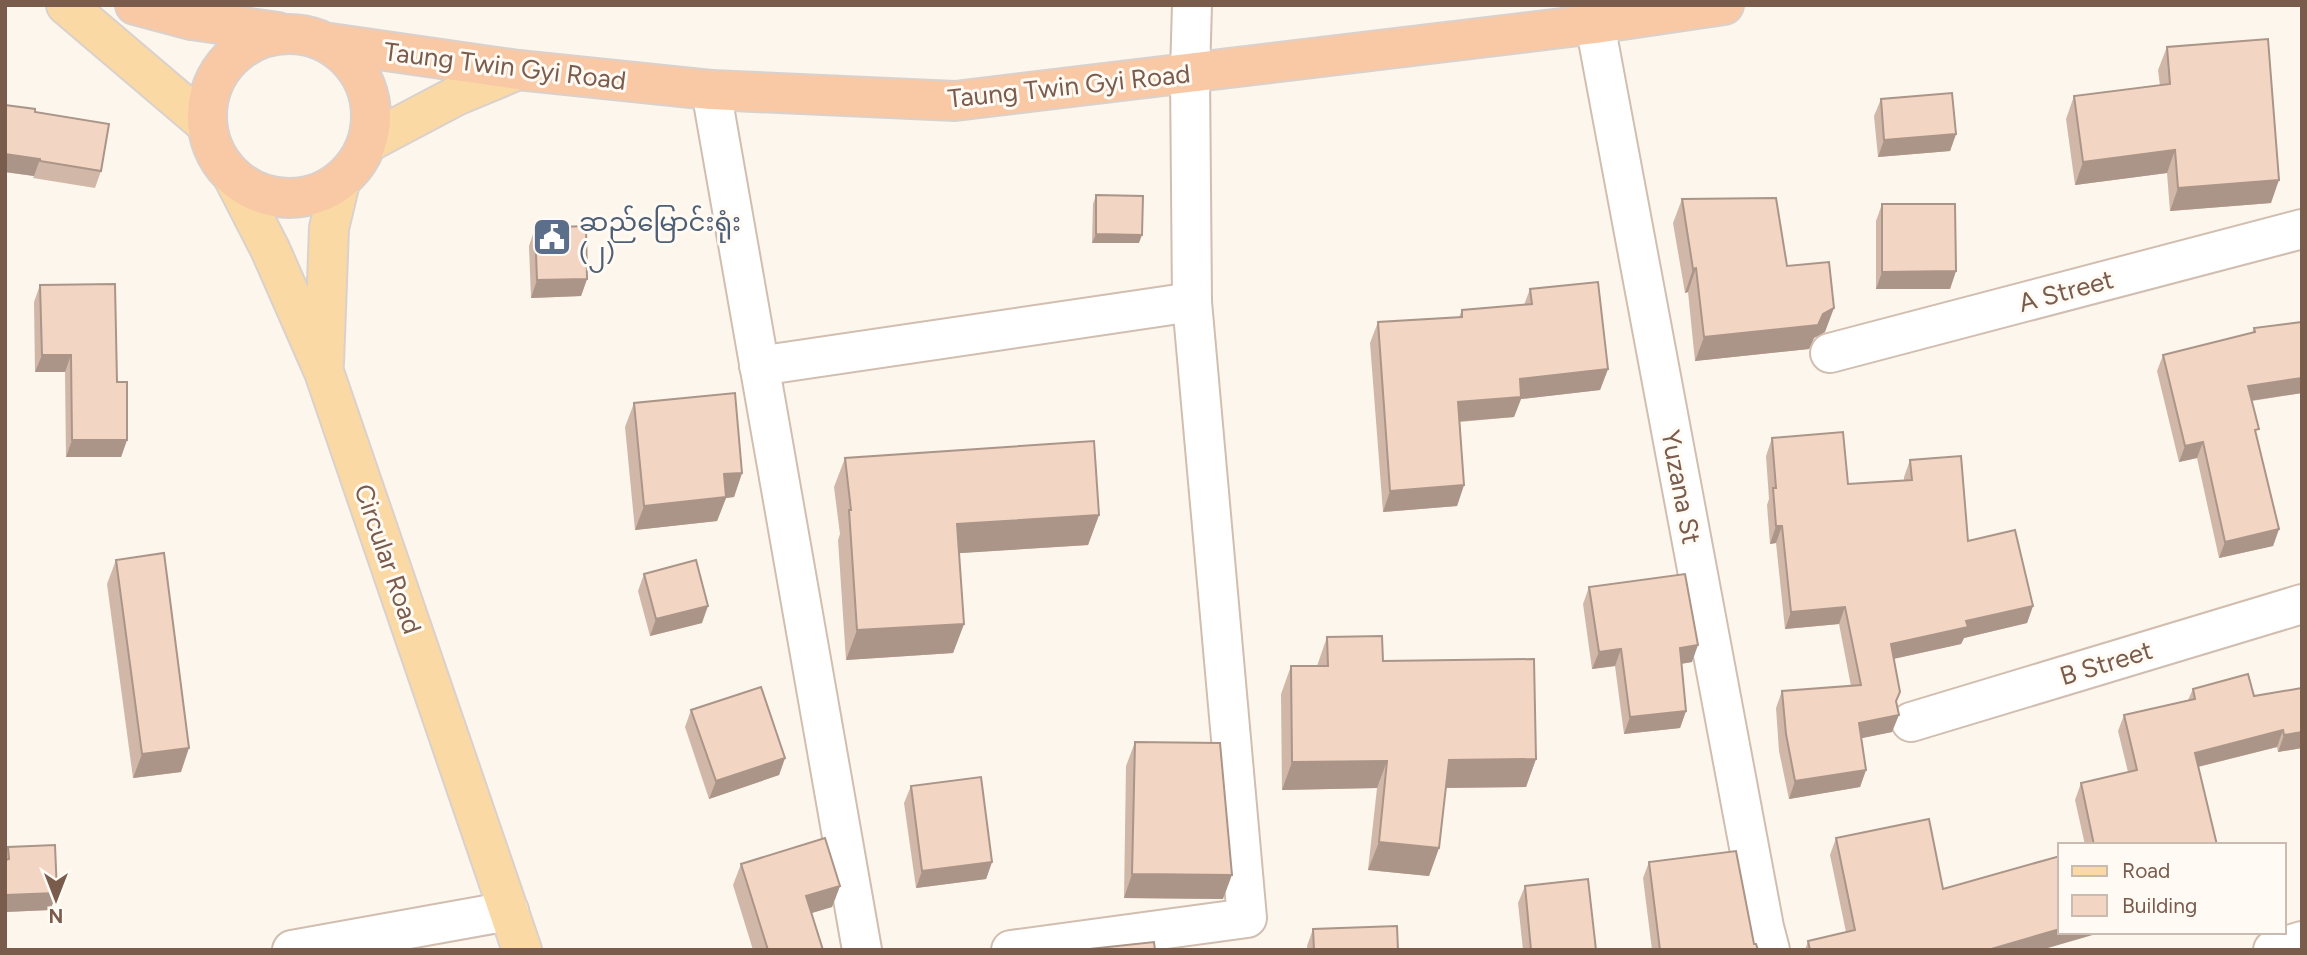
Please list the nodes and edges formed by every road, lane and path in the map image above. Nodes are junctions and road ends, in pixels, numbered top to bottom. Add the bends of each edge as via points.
1 (65, 5) edge
2 (135, 5) edge
3 (1192, 5) edge
4 (1724, 5) edge
5 (1595, 24) junction
6 (283, 33) junction
7 (330, 43) junction
8 (518, 70) junction
9 (1191, 73) junction
10 (711, 90) junction
11 (206, 124) junction
12 (369, 142) junction
13 (233, 177) junction
14 (340, 182) junction
15 (2302, 229) edge
16 (1192, 302) junction
17 (1830, 353) dead end
18 (759, 366) junction
19 (324, 372) junction
20 (2302, 604) edge
21 (1911, 722) dead end
22 (509, 911) junction
23 (2302, 941) edge
24 (292, 950) edge
25 (522, 950) edge
26 (862, 950) edge
27 (1011, 950) edge
28 (1770, 950) edge
29 (2273, 950) edge

1 - 11 main road
2 - 6 highway via 191,20
3 - 9 street
4 - 5 highway, Taung Twin Gyi Road
5 - 9 highway, Taung Twin Gyi Road
5 - 28 street, Yuzana St
6 - 7 highway
6 - 11 highway via 242,47 213,81
7 - 8 highway, Taung Twin Gyi Road
7 - 12 highway via 358,68 372,103
8 - 10 highway, Taung Twin Gyi Road
8 - 12 main road via 456,96
9 - 10 highway, Taung Twin Gyi Road via 956,102
9 - 16 street
10 - 18 street
11 - 13 highway via 215,153
12 - 14 highway
13 - 14 highway via 266,196 305,198
13 - 19 main road, Circular Road
14 - 19 main road via 328,228
15 - 17 street, A Street
16 - 18 street
16 - 27 street via 1247,918
18 - 26 street
19 - 22 main road, Circular Road
20 - 21 street, B Street
22 - 24 street
22 - 25 main road, Circular Road
23 - 29 street

